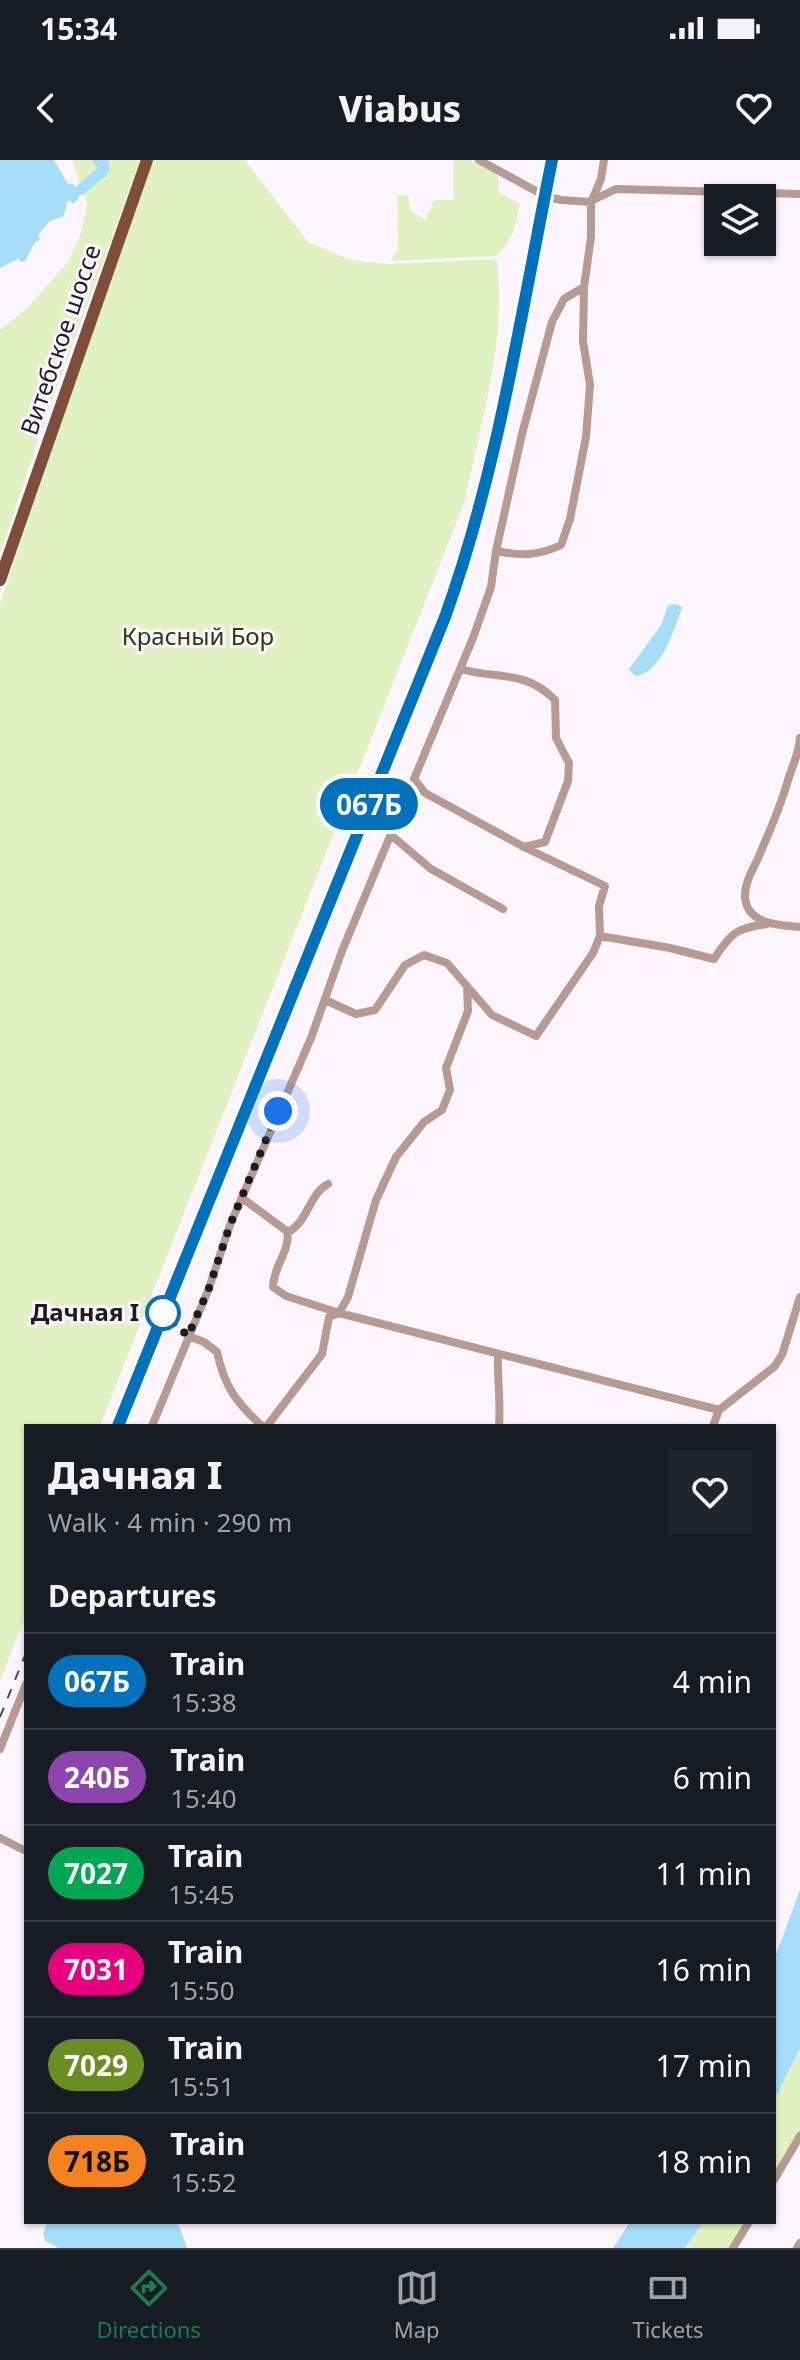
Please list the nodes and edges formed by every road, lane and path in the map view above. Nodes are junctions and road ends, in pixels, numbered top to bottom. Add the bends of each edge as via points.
1 (147, 160) edge
2 (479, 160) edge
3 (604, 160) edge
4 (800, 194) edge
5 (591, 202) junction
6 (584, 287) junction
7 (496, 551) junction
8 (0, 580) edge
9 (461, 669) junction
10 (800, 738) edge
11 (415, 780) junction
12 (391, 835) junction
13 (524, 847) junction
14 (503, 909) dead end
15 (767, 924) junction
16 (800, 927) edge
17 (600, 936) junction
18 (467, 985) junction
19 (325, 1000) junction
20 (328, 1184) dead end
21 (242, 1198) junction
22 (288, 1232) junction
23 (800, 1297) edge
24 (339, 1313) junction
25 (188, 1336) junction
26 (498, 1354) junction
27 (719, 1410) junction
28 (153, 1424) edge
29 (263, 1424) edge
30 (267, 1424) edge
31 (499, 1424) edge
32 (714, 1424) edge
33 (24, 1689) edge
34 (0, 1749) edge
35 (0, 1838) edge
36 (24, 1850) edge
37 (800, 2136) edge
38 (776, 2177) edge
39 (748, 2224) edge
40 (800, 2243) edge
41 (733, 2248) edge
42 (797, 2248) edge

1 - 8 main road, Витебское шоссе
2 - 5 street via 545,196
3 - 5 street
4 - 5 street via 616,189
5 - 6 street
6 - 7 street via 564,299 552,322
6 - 7 street via 583,341 590,385 570,519 561,545 540,555
7 - 9 street via 491,587
9 - 11 street
9 - 13 street via 524,678 555,700 556,738 569,763 568,781 545,842
10 - 15 street via 785,796 745,898 751,912
11 - 12 street
11 - 13 street via 425,793
12 - 14 street via 431,869
12 - 19 street
13 - 17 street via 605,886
15 - 16 street
15 - 17 street via 741,927 714,959
17 - 18 street via 536,1036 492,1015
18 - 19 street via 447,963 424,955 405,965 375,1010 356,1014
18 - 24 street via 468,1011 446,1068 450,1090 442,1110 424,1122 396,1157 376,1200 354,1282
19 - 21 street
20 - 22 street via 320,1188 298,1227
21 - 22 street
21 - 25 street
22 - 24 street via 273,1287
23 - 27 street via 774,1367
24 - 26 street
24 - 30 street via 329,1317 322,1354
25 - 28 street
25 - 29 street via 217,1352 238,1404
26 - 27 street
26 - 31 street
27 - 32 street
33 - 34 street
35 - 36 street
37 - 38 street
39 - 41 street
40 - 42 street

